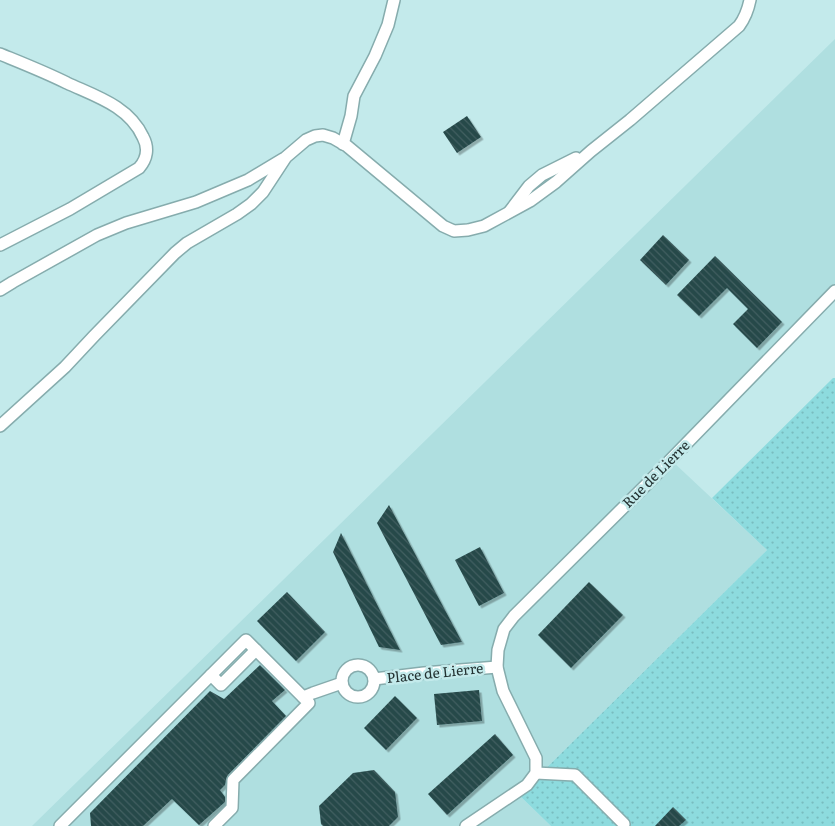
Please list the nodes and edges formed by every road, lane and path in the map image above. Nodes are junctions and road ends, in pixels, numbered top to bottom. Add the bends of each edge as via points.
1 (394, 0) edge
2 (750, 0) edge
3 (0, 54) edge
4 (343, 144) junction
5 (286, 157) junction
6 (0, 244) edge
7 (0, 290) edge
8 (835, 291) edge
9 (0, 426) edge
10 (497, 667) junction
11 (374, 679) junction
12 (342, 683) junction
13 (303, 697) junction
14 (536, 773) junction
15 (624, 824) dead end
16 (60, 826) edge
17 (214, 826) edge
18 (466, 826) edge

1 - 4 street via 388,25 354,96
2 - 4 street via 739,26 630,120 530,201 484,226 454,231 443,226
3 - 6 street via 113,104 139,127 147,152 139,168 70,209
4 - 5 street via 324,135 315,136
5 - 7 street via 248,180 205,198 126,222 97,235
5 - 9 street via 251,204 175,253 65,367
8 - 10 street, Rue de Lierre via 514,616 504,629
10 - 11 street, Place de Lierre
10 - 14 street via 504,692 536,758
11 - 12 street, Place de Lierre via 370,670 360,665 349,668
11 - 12 street, Place de Lierre via 369,694 359,698 349,695
12 - 13 street
13 - 16 street via 246,640
13 - 17 street via 309,704 233,780 232,808
14 - 15 street via 575,775
14 - 18 street via 528,785

